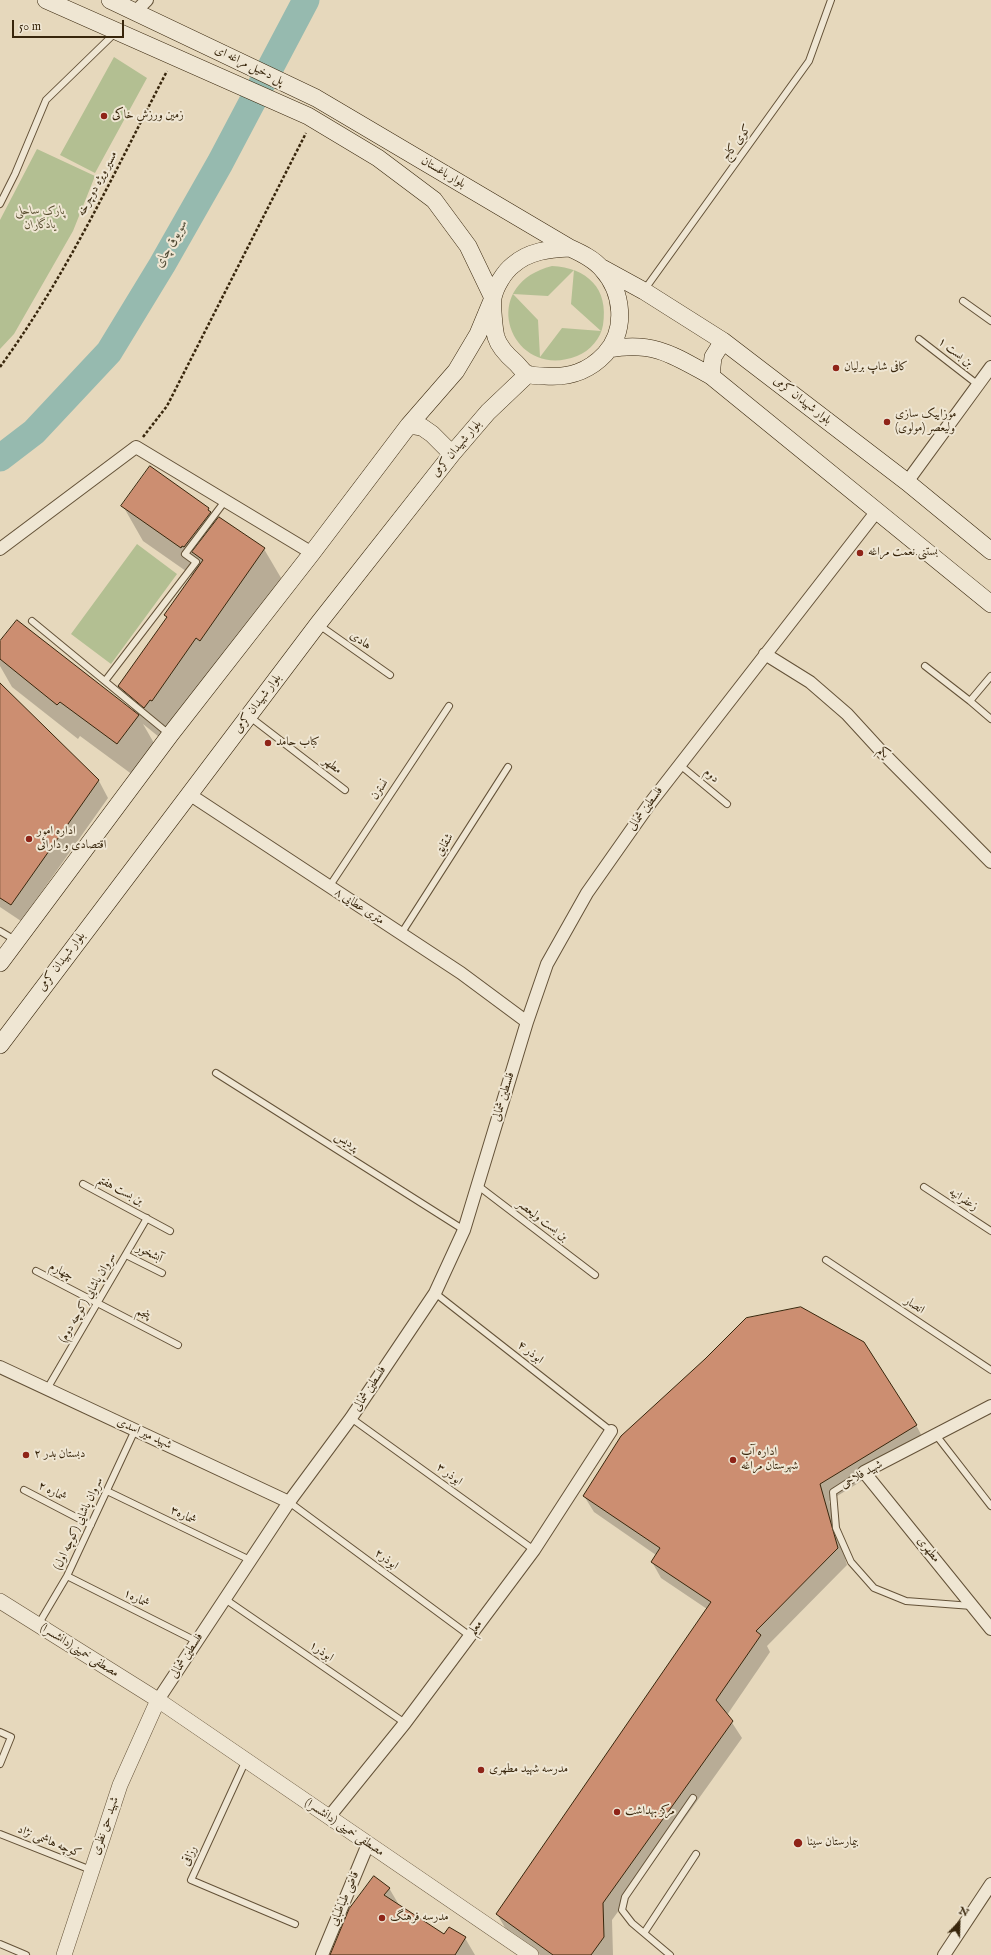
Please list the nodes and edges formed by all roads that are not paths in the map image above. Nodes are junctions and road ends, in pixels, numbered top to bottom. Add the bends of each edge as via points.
1 (46, 0) edge
2 (110, 0) edge
3 (831, 0) edge
4 (142, 6) edge
5 (117, 31) junction
6 (316, 98) joint
7 (308, 116) joint
8 (0, 204) edge
9 (570, 248) junction
10 (602, 268) junction
11 (644, 291) junction
12 (493, 298) junction
13 (963, 301) dead end
14 (991, 321) edge
15 (919, 339) dead end
16 (723, 342) junction
17 (609, 349) junction
18 (991, 367) edge
19 (528, 374) junction
20 (711, 376) junction
21 (977, 384) junction
22 (409, 425) junction
23 (452, 454) junction
24 (907, 482) junction
25 (225, 501) junction
26 (877, 511) junction
27 (0, 549) edge
28 (991, 551) edge
29 (312, 553) junction
30 (991, 604) edge
31 (32, 621) dead end
32 (318, 624) junction
33 (765, 654) junction
34 (925, 666) dead end
35 (390, 675) dead end
36 (991, 676) edge
37 (106, 681) junction
38 (970, 701) junction
39 (449, 706) dead end
40 (249, 716) junction
41 (991, 719) edge
42 (170, 735) junction
43 (680, 765) junction
44 (508, 767) dead end
45 (345, 790) dead end
46 (189, 794) junction
47 (727, 804) dead end
48 (991, 862) edge
49 (329, 887) junction
50 (0, 931) edge
51 (401, 934) junction
52 (16, 941) junction
53 (0, 963) edge
54 (526, 1022) junction
55 (0, 1045) edge
56 (216, 1073) dead end
57 (83, 1184) dead end
58 (476, 1185) junction
59 (924, 1187) dead end
60 (147, 1218) junction
61 (464, 1230) junction
62 (170, 1231) dead end
63 (991, 1231) edge
64 (126, 1255) junction
65 (826, 1260) dead end
66 (36, 1271) dead end
67 (162, 1273) dead end
68 (595, 1275) dead end
69 (435, 1293) junction
70 (98, 1304) junction
71 (178, 1345) dead end
72 (0, 1367) edge
73 (991, 1370) edge
74 (47, 1389) junction
75 (991, 1406) edge
76 (351, 1418) junction
77 (135, 1430) junction
78 (611, 1431) joint
79 (936, 1435) junction
80 (864, 1472) junction
81 (24, 1490) dead end
82 (107, 1492) junction
83 (289, 1502) junction
84 (991, 1506) edge
85 (91, 1524) junction
86 (534, 1550) junction
87 (250, 1560) junction
88 (67, 1576) junction
89 (225, 1599) junction
90 (0, 1601) edge
91 (973, 1606) junction
92 (38, 1626) junction
93 (991, 1629) edge
94 (470, 1636) junction
95 (196, 1641) junction
96 (158, 1700) junction
97 (405, 1723) junction
98 (0, 1732) edge
99 (246, 1760) junction
100 (0, 1764) edge
101 (693, 1798) dead end
102 (329, 1817) junction
103 (0, 1834) edge
104 (368, 1844) junction
105 (696, 1854) dead end
106 (91, 1870) junction
107 (990, 1890) edge
108 (295, 1924) dead end
109 (644, 1933) junction
110 (0, 1944) edge
111 (26, 1955) edge
112 (64, 1955) edge
113 (322, 1955) edge
114 (531, 1955) edge
115 (670, 1955) edge
116 (944, 1955) edge

1 - 5 main road
2 - 4 main road
3 - 11 lane, کوی کاج via 809,61
4 - 6 main road, پل دخیل مراغه ای via 182,33
5 - 7 main road, پل دخیل مراغه ای
5 - 8 lane via 46,100
6 - 9 main road, بلوار باغستان
7 - 12 main road, بلوار باغستان via 378,158 434,200 468,246
9 - 10 main road
9 - 12 main road via 548,249 529,254 512,265 500,280
10 - 11 main road, بلوار شهیدان کرمی
10 - 17 main road via 614,286 620,307 618,329
11 - 16 main road, بلوار شهیدان کرمی
12 - 19 main road via 496,338 507,356
12 - 22 main road via 478,334 456,371
13 - 14 lane
15 - 21 lane, بن بست ۱
16 - 20 main road via 713,357
16 - 24 main road, بلوار شهیدان کرمی
17 - 19 main road via 596,363 580,373 561,377
17 - 20 main road via 627,346 654,348
18 - 21 street
19 - 23 main road, بلوار شهیدان کرمی via 488,412
20 - 26 main road
21 - 24 street
22 - 23 main road via 422,427
22 - 29 main road
23 - 32 main road, بلوار شهیدان کرمی
24 - 28 main road, بلوار شهیدان کرمی
25 - 27 street via 136,447
25 - 29 street
25 - 37 lane via 185,554 196,562
26 - 30 main road
26 - 33 street, فلسطین شمالی
29 - 42 main road
31 - 37 lane
32 - 35 lane, هادی
32 - 40 main road, بلوار شهیدان کرمی
33 - 43 street, فلسطین شمالی
33 - 48 street, یکم via 810,682 847,714
34 - 38 lane
36 - 38 lane
37 - 42 lane
38 - 41 lane
39 - 49 lane, نسترن
40 - 45 lane, مطهر
40 - 46 main road, بلوار شهیدان کرمی
42 - 52 main road
43 - 47 lane, دوم
43 - 54 street, فلسطین شمالی via 587,893 547,964
44 - 51 lane, شقایق
46 - 49 street, ۸ متری عطایی
46 - 55 main road, بلوار شهیدان کرمی
49 - 51 street, ۸ متری عطایی
50 - 52 lane
51 - 54 street, ۸ متری عطایی
52 - 53 main road
54 - 58 street, فلسطین شمالی
56 - 61 lane, پردیس
57 - 60 lane, بن بست هفتم
58 - 61 street, فلسطین شمالی
58 - 68 lane, بن بست ولیعصر
59 - 63 lane, زعفرانیه
60 - 62 lane, بن بست هفتم
60 - 64 lane, سروان پاشایی (کوچه دوم)
61 - 69 street, فلسطین شمالی
64 - 67 lane, آبشخور
64 - 70 lane, سروان پاشایی (کوچه دوم)
65 - 73 lane, انصار
66 - 70 lane, چهارم
69 - 76 street, فلسطین شمالی
69 - 78 lane, ابوذر ۴
70 - 71 lane, پنجم
70 - 74 lane, سروان پاشایی (کوچه دوم)
72 - 74 street, شهید میر اسدی
74 - 77 street, شهید میر اسدی
75 - 79 street, شهید فلاحی
76 - 83 street, فلسطین شمالی
76 - 86 lane, ابوذر ۳
77 - 82 lane, سروان پاشایی (کوچه اول)
77 - 83 street, شهید میر اسدی
78 - 86 street, معلم
79 - 80 street, شهید فلاحی
79 - 84 lane
80 - 91 street, مطهری
80 - 91 lane, شهید فلاحی via 833,1492 836,1528 851,1562 874,1588 906,1601
81 - 85 lane, شماره ۲
82 - 85 lane, سروان پاشایی (کوچه اول)
82 - 87 lane, شماره۳
83 - 87 street, فلسطین شمالی
83 - 94 lane, ابوذر۲
85 - 88 lane, سروان پاشایی (کوچه اول)
86 - 94 street, معلم
87 - 89 street, فلسطین شمالی
88 - 92 lane, سروان پاشایی (کوچه اول)
88 - 95 lane, شماره۱
89 - 95 street, فلسطین شمالی
89 - 97 lane, ابوذر۱
90 - 92 street, (دانشسرا)مصطفی خمینی
91 - 93 street, مطهری
92 - 96 street, (دانشسرا)مصطفی خمینی
94 - 97 street, معلم
95 - 96 street, فلسطین شمالی
96 - 99 street, مصطفی خمینی (دانشسرا)
96 - 106 street, شهید حق نظری via 120,1785
97 - 102 street, معلم
98 - 100 lane via 11,1737
99 - 102 street, مصطفی خمینی (دانشسرا)
99 - 108 lane, رزاقی via 191,1880
101 - 109 lane via 625,1897 622,1910 632,1924
102 - 104 street, مصطفی خمینی (دانشسرا)
103 - 106 lane, کوچه هاشمی نژاد
104 - 113 street, قاضی طباطبایی
104 - 114 street, مصطفی خمینی (دانشسرا)
105 - 109 lane
106 - 112 street, شهید حق نظری
107 - 116 street
109 - 115 lane
110 - 111 lane

